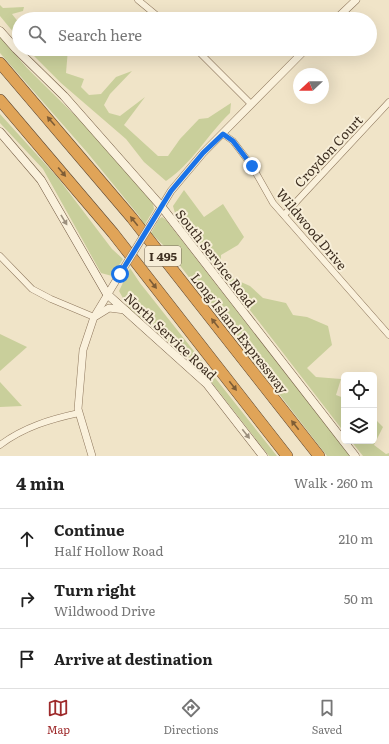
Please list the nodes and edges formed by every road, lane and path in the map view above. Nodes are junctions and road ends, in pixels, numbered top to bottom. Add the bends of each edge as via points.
1 (138, 0) edge
2 (356, 0) edge
3 (153, 12) edge
4 (343, 12) edge
5 (0, 31) edge
6 (12, 43) edge
7 (25, 56) edge
8 (203, 56) edge
9 (299, 56) edge
10 (0, 63) edge
11 (0, 100) edge
12 (389, 102) edge
13 (252, 104) junction
14 (0, 132) edge
15 (223, 134) junction
16 (161, 206) junction
17 (284, 214) junction
18 (0, 256) edge
19 (107, 294) junction
20 (125, 310) junction
21 (94, 317) junction
22 (388, 331) edge
23 (79, 413) junction
24 (0, 445) edge
25 (92, 456) edge
26 (263, 456) edge
27 (287, 456) edge
28 (319, 456) edge
29 (355, 456) edge

1 - 3 street
2 - 4 street
5 - 6 main road, South Service Road
7 - 16 main road, South Service Road via 64,96
8 - 13 street
9 - 13 street
28 -> 10 highway, Long Island Expressway / I 495 via 132,218
11 -> 27 highway, I 495 via 113,233
12 - 17 street, Croydon Court
13 - 15 street
14 -> 19 main road, North Service Road via 41,180
15 - 16 street via 203,153
15 - 17 street, Wildwood Drive via 233,141 252,166 273,203
16 - 19 street, bridge
16 - 29 main road, South Service Road
17 - 22 street, Wildwood Drive
18 - 21 street via 32,289
19 - 20 main road, North Service Road
19 - 21 street
20 - 21 street via 109,308
20 -> 26 main road, North Service Road via 207,384
21 - 23 street via 83,350
23 - 24 street via 48,420 23,430
23 - 25 street

